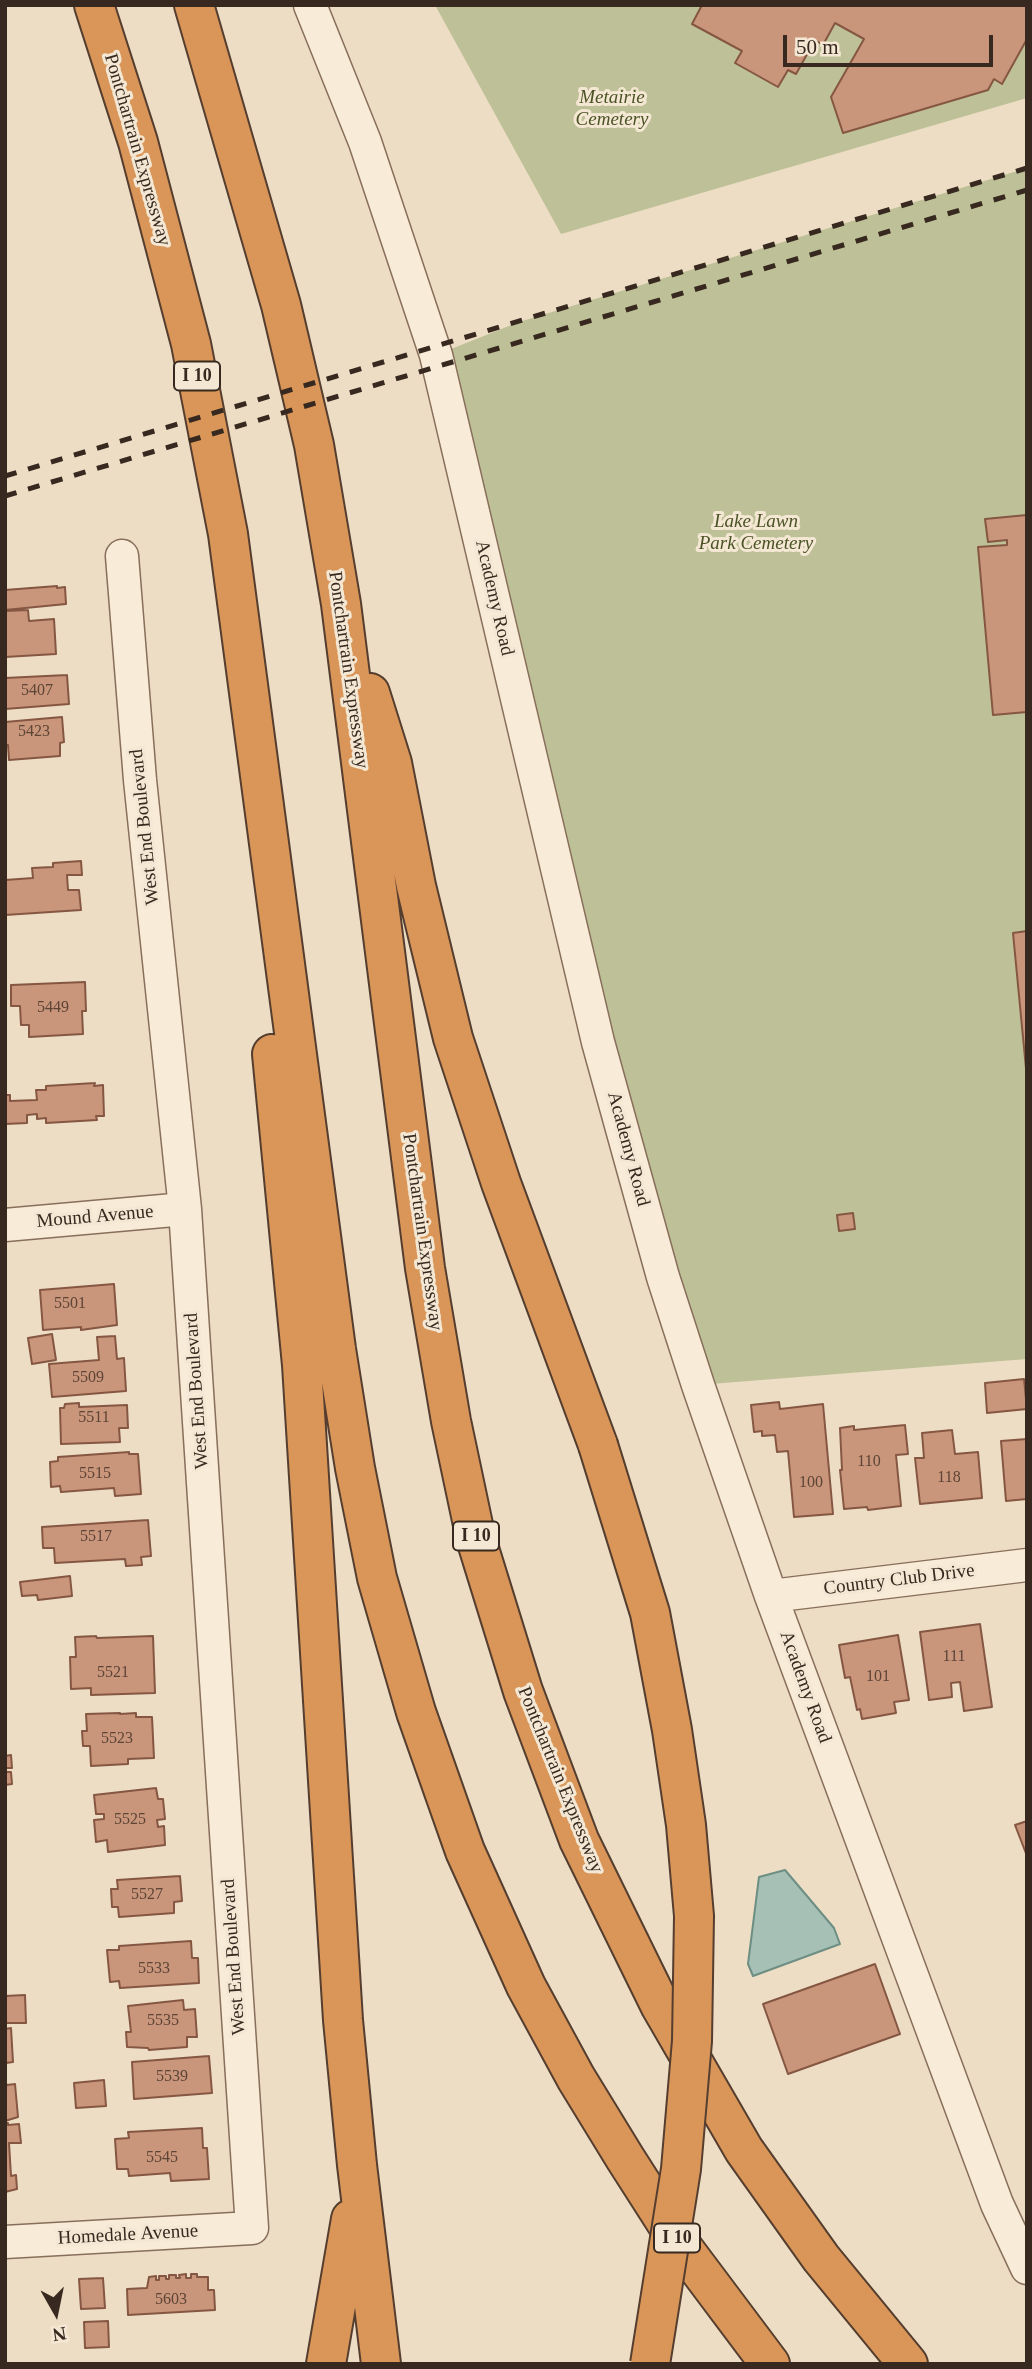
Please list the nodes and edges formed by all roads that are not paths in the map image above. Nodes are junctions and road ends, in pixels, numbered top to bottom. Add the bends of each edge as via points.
1 (94, 5) edge
2 (194, 5) edge
3 (310, 5) edge
4 (122, 556) dead end
5 (341, 604) junction
6 (255, 731) junction
7 (185, 1209) junction
8 (5, 1225) edge
9 (1027, 1565) edge
10 (771, 1596) junction
11 (357, 2165) junction
12 (251, 2228) joint
13 (5, 2242) edge
14 (1027, 2268) edge
15 (326, 2364) edge
16 (381, 2364) edge
17 (650, 2364) edge
18 (770, 2364) edge
19 (908, 2364) edge

1 - 6 highway, Pontchartrain Expressway / I 10 via 138,142 191,344 228,534
2 - 5 highway, Pontchartrain Expressway / I 10 via 284,318 314,445
3 - 10 street, Academy Road via 365,142 436,355 598,1042 663,1277
4 - 7 street, West End Boulevard via 140,780
5 - 17 highway, bridge via 392,763 415,886 453,1038 598,1445 650,1613 672,1730 694,1916 692,2041 681,2169
5 - 19 highway, Pontchartrain Expressway / I 10 via 425,1268 476,1539 523,1691 579,1840 660,2006 744,2151 821,2258
6 - 11 highway via 268,1013 302,1365 333,1877
6 - 18 highway, Pontchartrain Expressway / I 10 via 355,1468 377,1578 416,1712 466,1851 526,1986 576,2078 680,2244
7 - 8 street, Mound Avenue
7 - 12 street, West End Boulevard
9 - 10 street, Country Club Drive
10 - 14 street, Academy Road via 997,2204
11 - 15 highway
11 - 16 highway
12 - 13 street, Homedale Avenue

